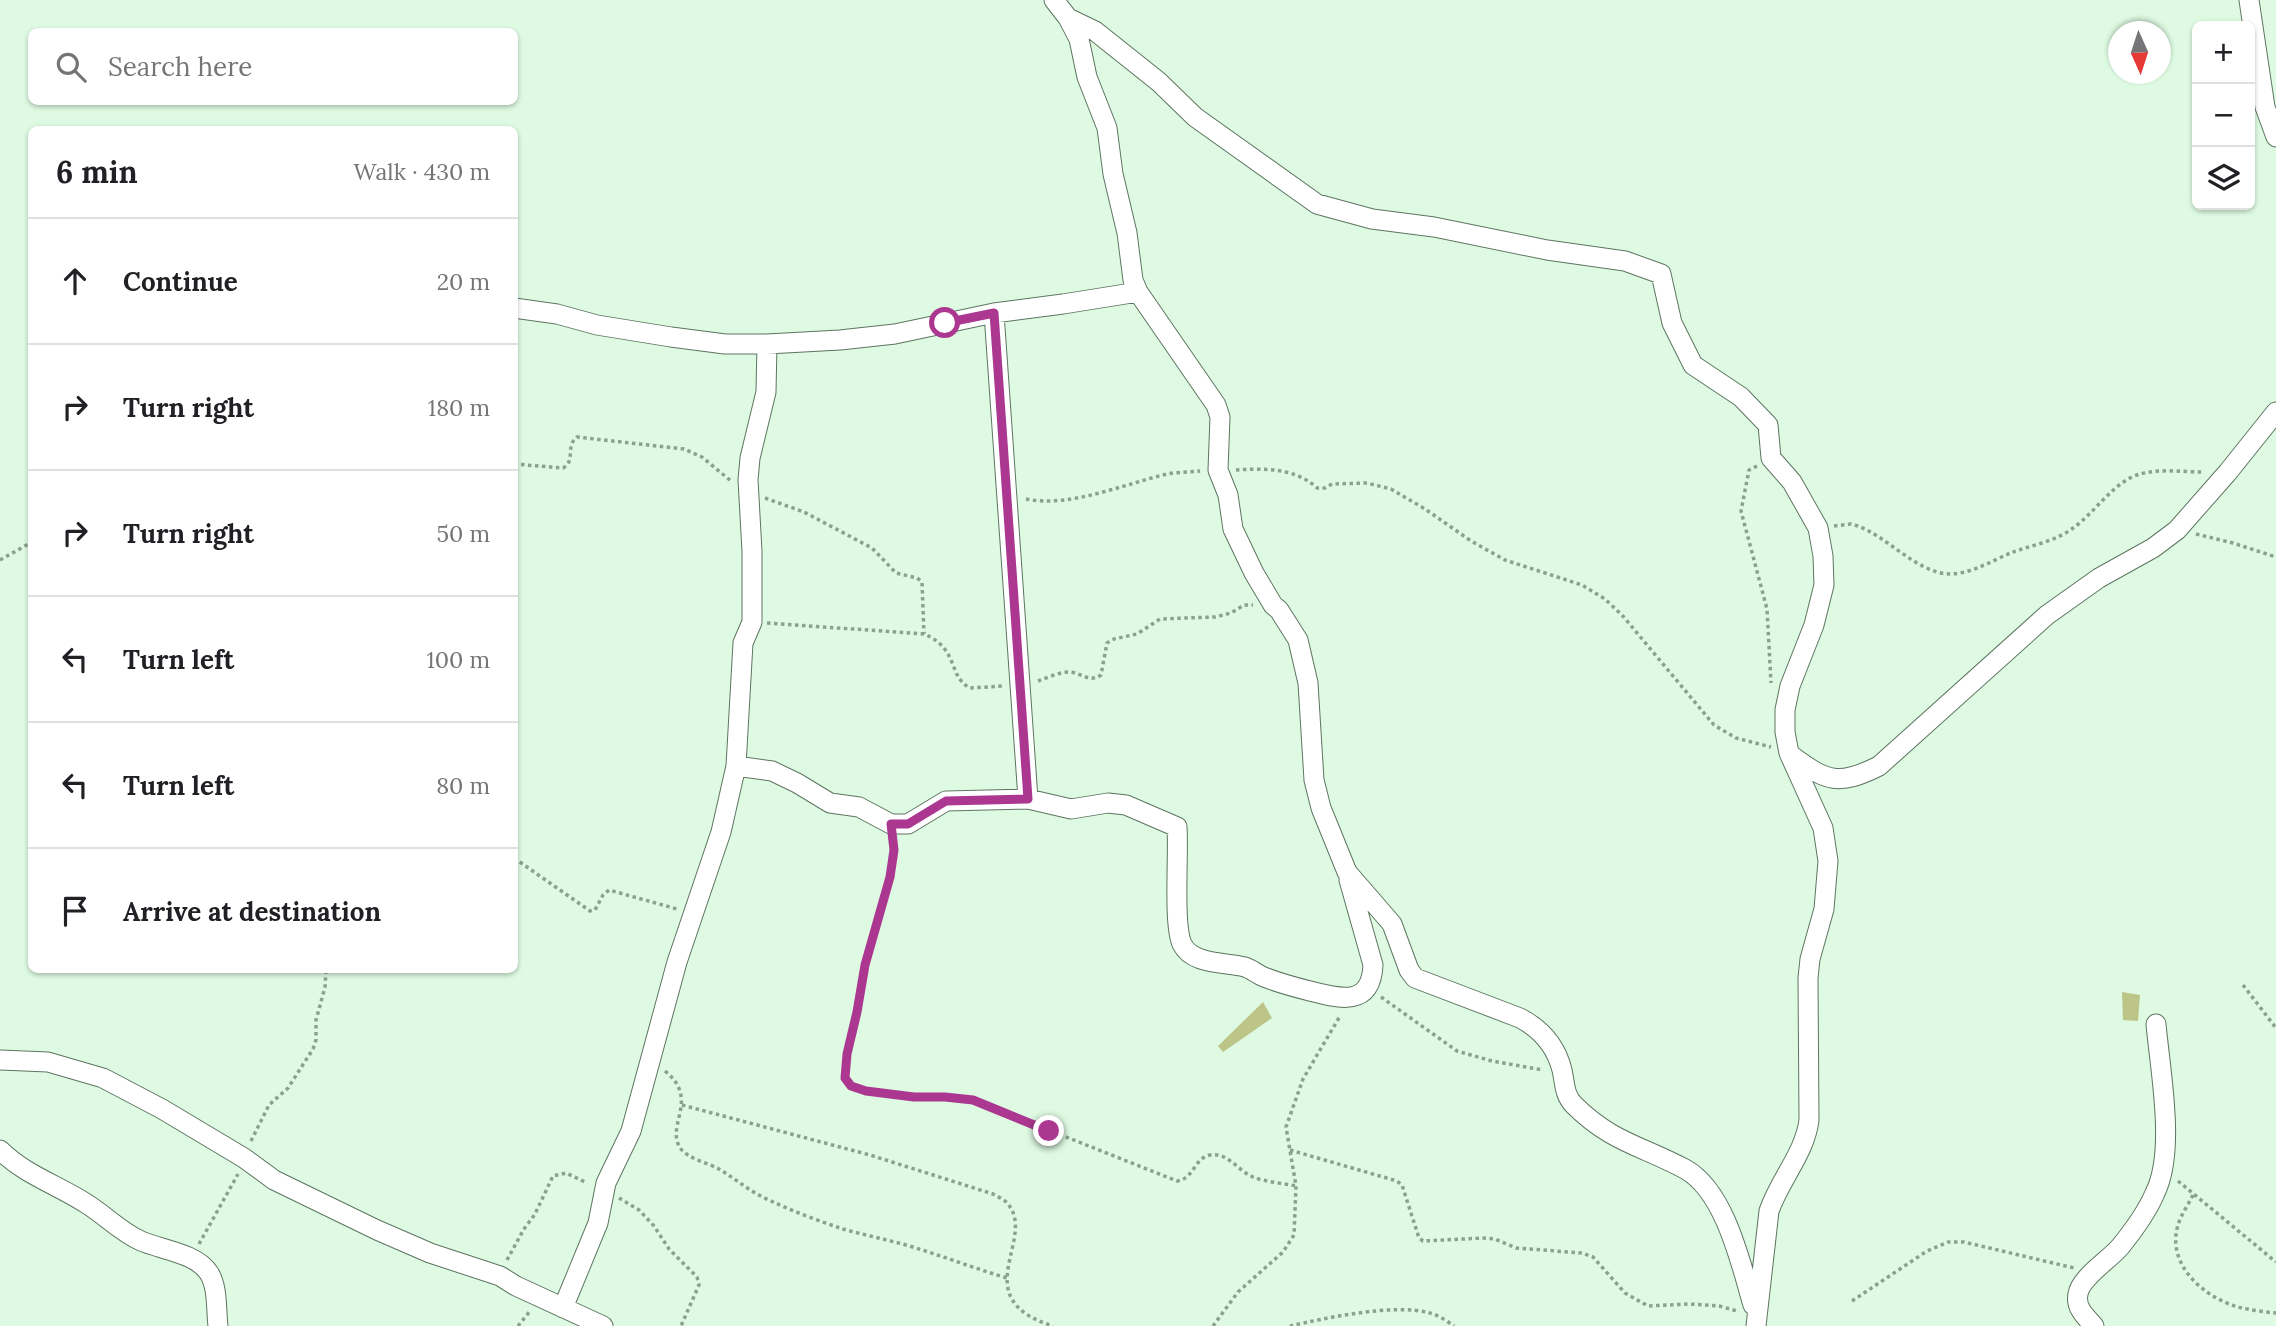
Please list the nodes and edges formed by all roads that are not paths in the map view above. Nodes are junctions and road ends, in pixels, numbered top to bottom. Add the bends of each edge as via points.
1 (1054, 0) edge
2 (2249, 0) edge
3 (1068, 18) junction
4 (2276, 137) edge
5 (1138, 292) junction
6 (518, 309) edge
7 (994, 313) junction
8 (767, 344) junction
9 (2276, 412) edge
10 (1789, 753) junction
11 (736, 766) junction
12 (1028, 799) junction
13 (1347, 872) junction
14 (2156, 1024) dead end
15 (0, 1060) edge
16 (0, 1150) edge
17 (563, 1308) junction
18 (1756, 1321) edge
19 (218, 1326) edge
20 (603, 1326) edge
21 (2094, 1326) edge

1 - 3 street
2 - 4 street via 2265,107
3 - 5 street via 1107,128
3 - 10 street via 1095,31 1195,117 1317,204 1372,219 1625,261 1661,274 1672,323 1693,365 1741,397 1768,425 1771,458 1818,528 1824,585 1790,686 1785,710
5 - 7 street
5 - 13 street via 1216,405 1220,417 1218,470 1233,528 1254,573 1298,640 1308,683 1314,780
6 - 8 street via 671,337
7 - 8 street via 895,334
7 - 12 street
8 - 11 street via 766,392 748,480 752,622 743,643
9 - 10 street via 2176,530 2048,615 1879,766 1858,777 1826,778
10 - 18 street via 1823,828 1827,886 1808,978 1807,1135 1769,1211
11 - 12 street via 772,771 831,803 859,807 891,824 908,824 946,801
11 - 17 street via 721,832 631,1131 606,1183 598,1223
12 - 13 street via 1071,809 1126,805 1173,824 1178,843 1178,919 1181,943 1187,951 1214,964 1245,967 1286,985 1349,999 1368,988 1373,976
13 - 18 street via 1392,924 1415,978 1535,1026 1557,1055 1572,1103 1605,1131 1686,1169 1707,1189 1738,1252
14 - 21 street via 2165,1127 2160,1183 2120,1247 2083,1282 2078,1304
15 - 17 street via 48,1062 103,1078 162,1109 274,1180 377,1230 500,1276
16 - 19 street via 28,1173 72,1194 130,1234 201,1265 215,1285
17 - 20 street

